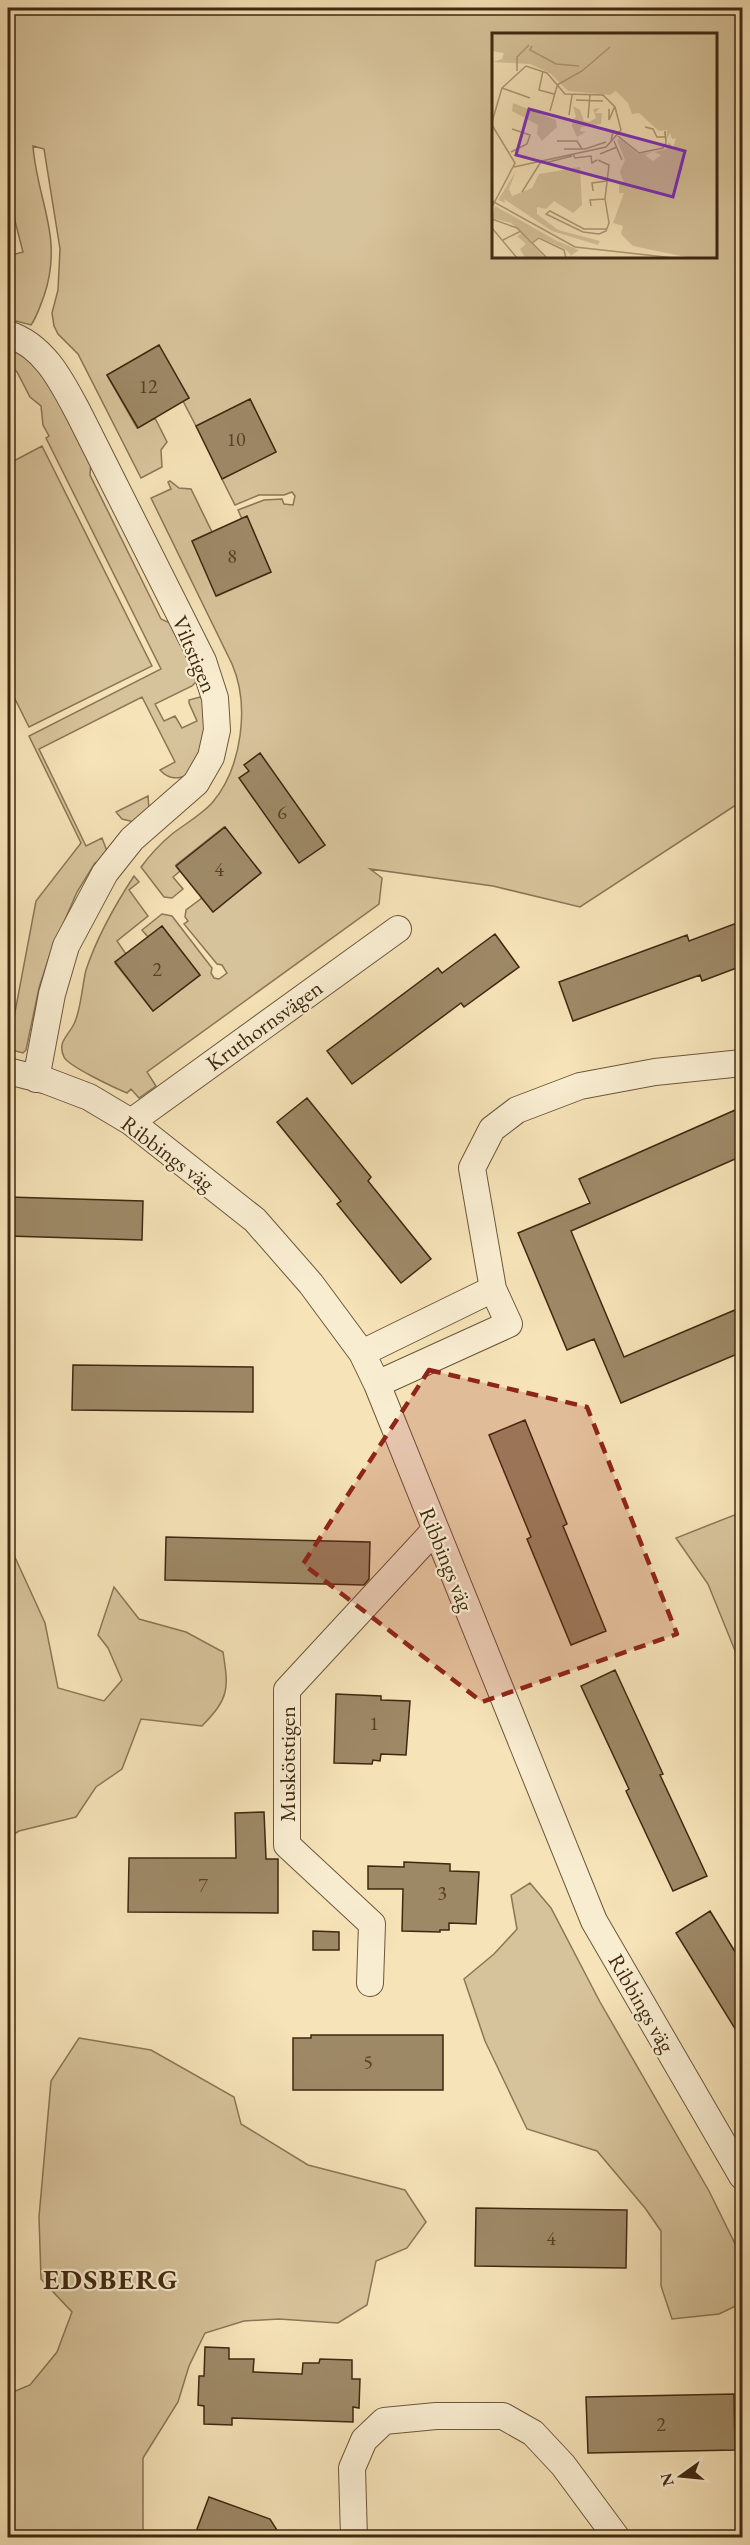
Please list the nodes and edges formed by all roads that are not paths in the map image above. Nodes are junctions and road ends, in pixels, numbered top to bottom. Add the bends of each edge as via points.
1 (8, 334) edge
2 (398, 928) dead end
3 (742, 1063) edge
4 (8, 1071) edge
5 (36, 1079) junction
6 (131, 1122) junction
7 (493, 1289) junction
8 (362, 1353) junction
9 (377, 1384) junction
10 (435, 1530) junction
11 (370, 1983) dead end
12 (731, 2133) edge
13 (742, 2176) edge
14 (354, 2538) edge
15 (617, 2538) edge

1 - 5 street, Viltstigen via 44,357 79,414 203,661 215,698 217,730 211,757 196,783 132,838 105,873 66,946 52,994
2 - 6 street, Kruthornsvägen
3 - 7 street via 655,1072 580,1086 517,1110 492,1129 472,1168
4 - 5 street, Ribbings väg
5 - 6 street, Ribbings väg via 89,1097
6 - 8 street, Ribbings väg via 255,1220 311,1284
7 - 8 street
7 - 9 street via 509,1324
8 - 9 street, Ribbings väg
9 - 10 street, Ribbings väg
10 - 11 street, Muskötstigen via 287,1690 287,1845 372,1924
10 - 12 street, Ribbings väg via 594,1921
12 - 13 street, Ribbings väg
14 - 15 street via 352,2469 364,2440 384,2421 436,2416 503,2416 532,2433 563,2465

